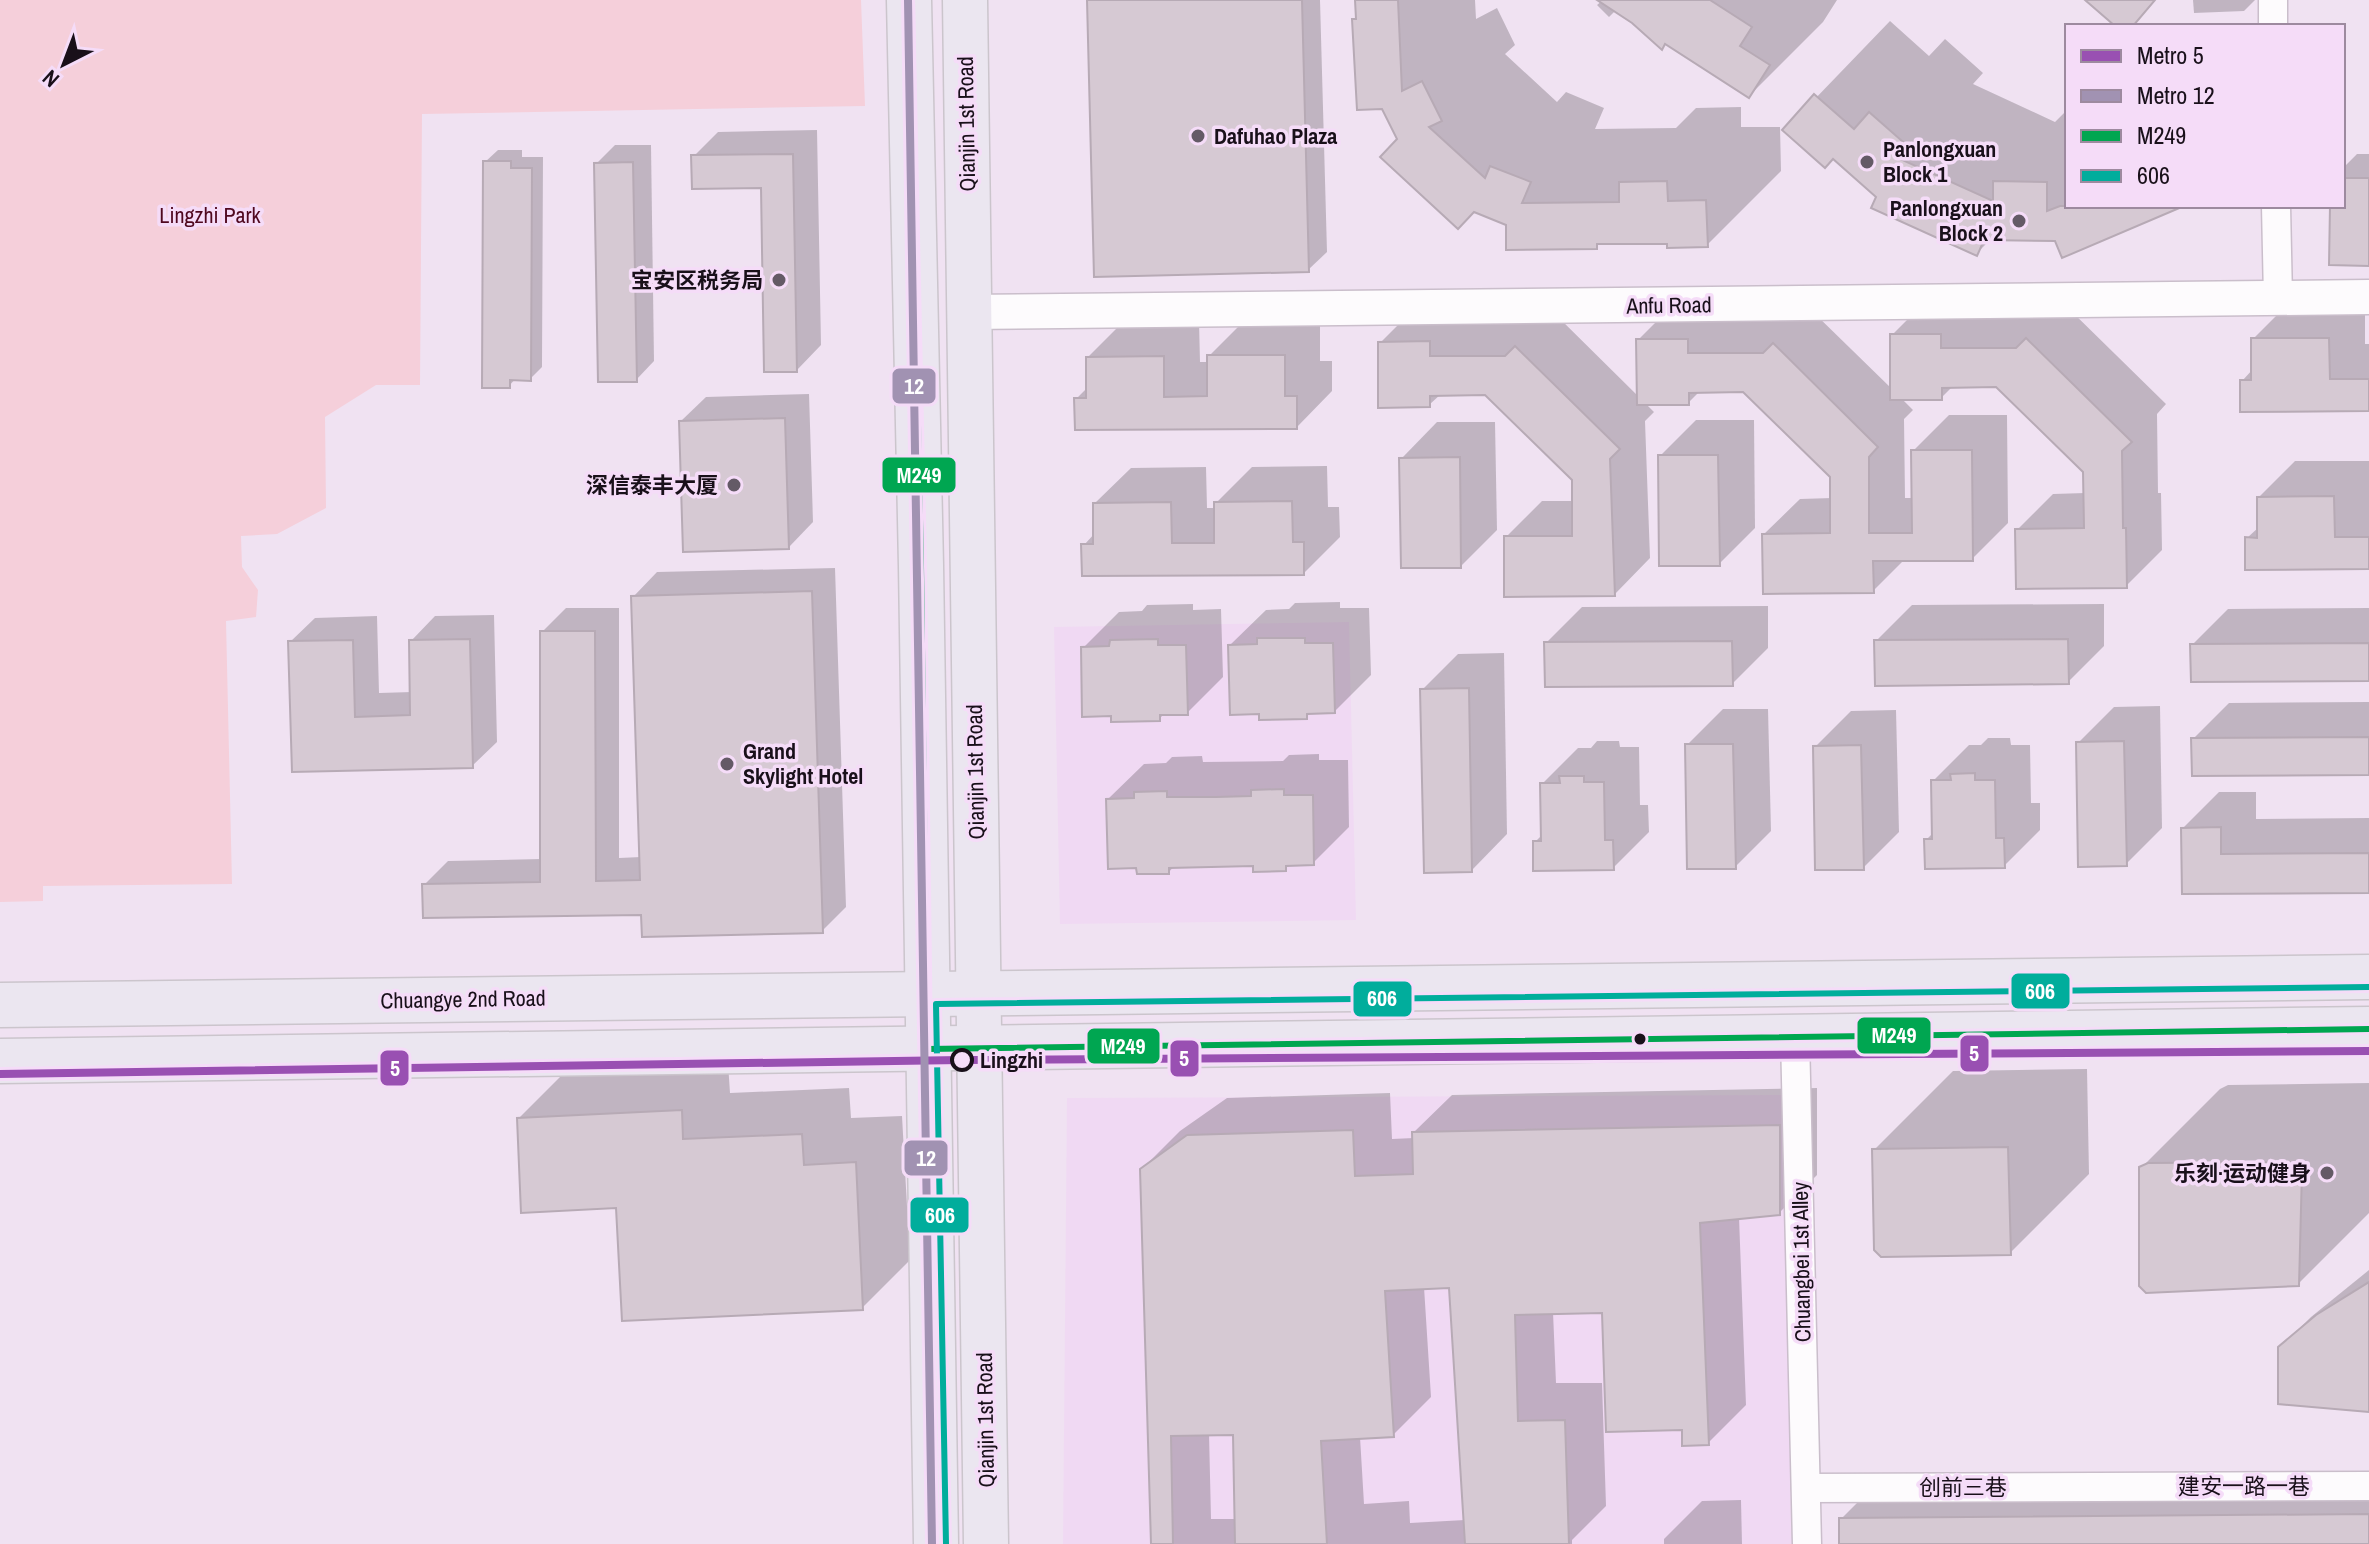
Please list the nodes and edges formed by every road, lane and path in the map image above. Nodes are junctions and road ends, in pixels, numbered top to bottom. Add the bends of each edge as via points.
1 (909, 0) edge
2 (965, 0) edge
3 (2273, 0) edge
4 (2273, 24) edge
5 (2276, 208) edge
6 (2369, 297) edge
7 (2278, 298) junction
8 (969, 312) junction
9 (921, 566) junction
10 (973, 570) junction
11 (2369, 977) edge
12 (978, 993) junction
13 (926, 994) junction
14 (0, 1005) edge
15 (2369, 1029) edge
16 (1795, 1037) junction
17 (980, 1048) junction
18 (927, 1049) junction
19 (0, 1061) edge
20 (2119, 1486) joint
21 (2369, 1486) edge
22 (1806, 1488) junction
23 (936, 1544) edge
24 (986, 1544) edge
25 (1807, 1544) edge

1 - 9 main road
2 - 8 main road, Qianjin 1st Road
3 - 4 street
5 - 7 street
6 - 7 street, Anfu Road
7 - 8 street, Anfu Road
8 - 10 main road, Qianjin 1st Road
9 - 10 main road via 932,586 949,591 965,583
9 - 13 main road
10 - 12 main road, Qianjin 1st Road
11 - 12 main road
12 - 13 main road, Chuangye 2nd Road
12 - 17 main road, Qianjin 1st Road
13 - 14 main road, Chuangye 2nd Road
13 - 18 main road
15 - 16 main road
16 - 17 main road
16 - 22 street, Chuangbei 1st Alley
17 - 18 main road
17 - 24 main road, Qianjin 1st Road
18 - 19 main road
18 - 23 main road
20 - 21 street, 建安一路一巷
20 - 22 street, 创前三巷
22 - 25 street, Chuangbei 1st Alley

